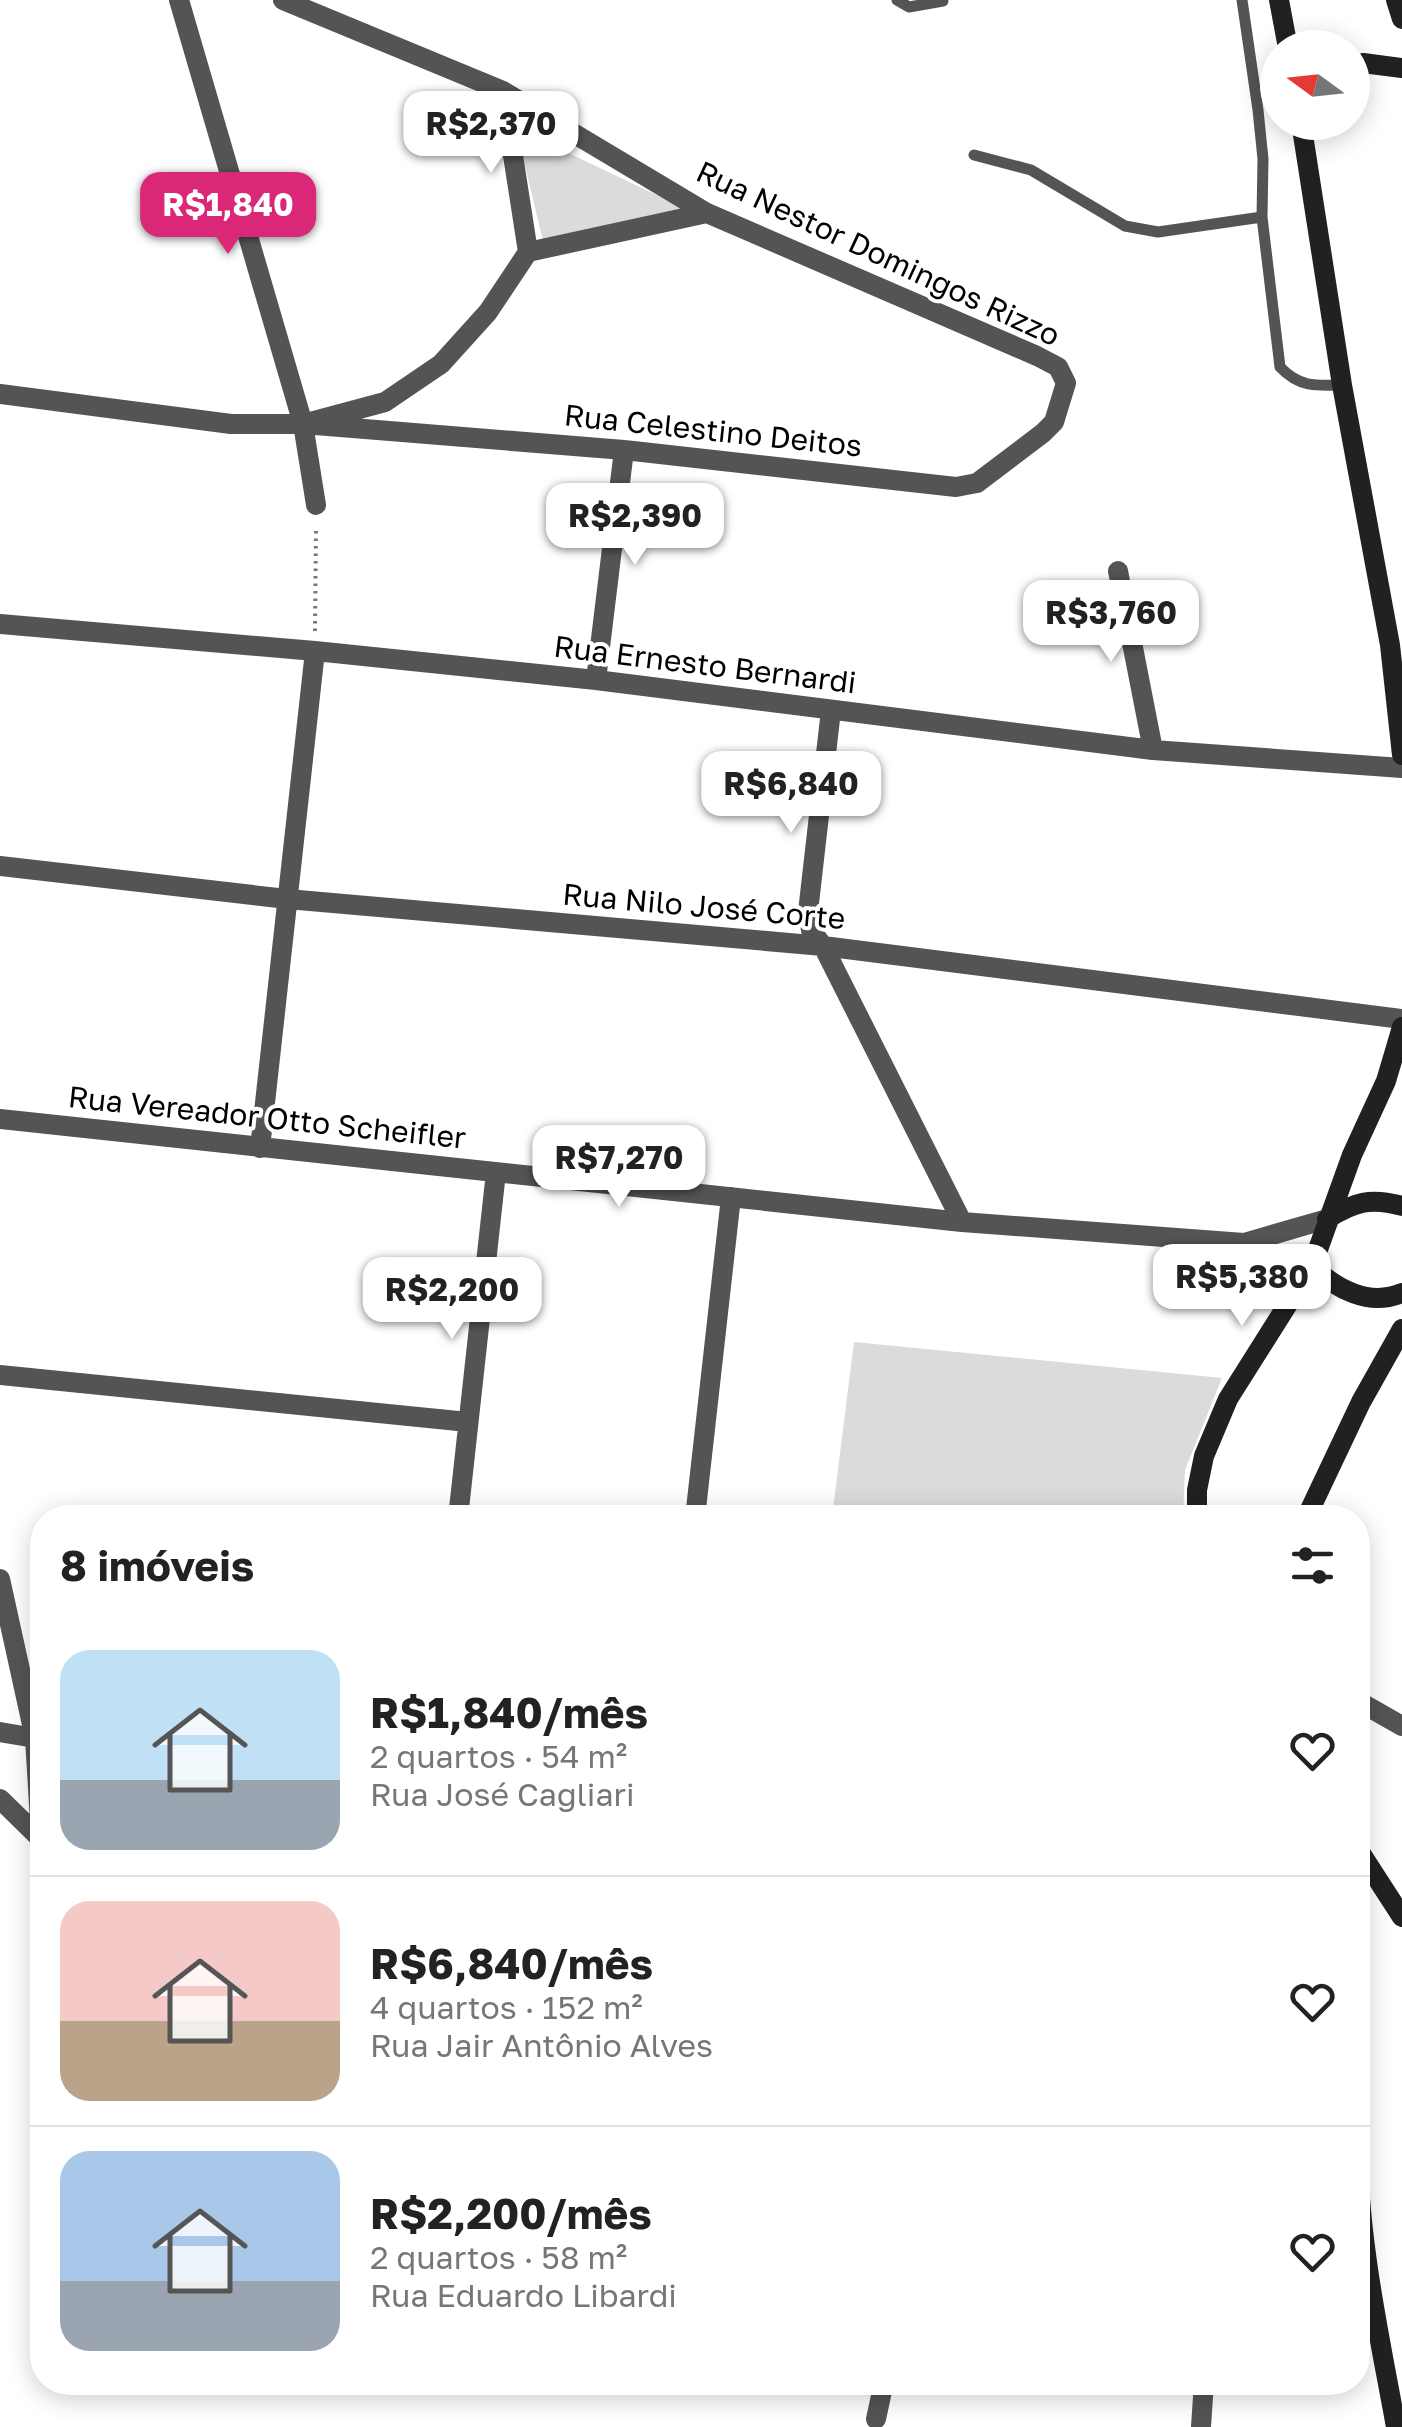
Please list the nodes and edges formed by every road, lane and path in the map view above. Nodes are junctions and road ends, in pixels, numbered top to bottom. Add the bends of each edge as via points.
1 (179, 0) edge
2 (283, 0) edge
3 (897, 0) edge
4 (1242, 0) edge
5 (1279, 0) edge
6 (1396, 0) edge
7 (943, 1) edge
8 (1402, 19) edge
9 (1285, 30) edge
10 (1370, 63) edge
11 (1402, 68) edge
12 (503, 92) junction
13 (1304, 140) edge
14 (974, 155) dead end
15 (706, 213) junction
16 (1262, 217) junction
17 (528, 252) junction
18 (1066, 383) joint
19 (1342, 385) junction
20 (0, 394) edge
21 (303, 424) junction
22 (624, 450) junction
23 (316, 505) joint
24 (1118, 571) dead end
25 (0, 624) edge
26 (1396, 649) edge
27 (315, 651) junction
28 (596, 680) junction
29 (830, 710) junction
30 (1153, 750) junction
31 (1402, 755) edge
32 (1402, 768) edge
33 (0, 866) edge
34 (287, 900) junction
35 (823, 946) junction
36 (1402, 1019) edge
37 (1402, 1027) edge
38 (0, 1119) edge
39 (260, 1148) junction
40 (496, 1172) junction
41 (731, 1196) junction
42 (1402, 1206) edge
43 (1327, 1219) junction
44 (962, 1222) junction
45 (1244, 1243) junction
46 (1312, 1266) junction
47 (1402, 1294) edge
48 (1402, 1329) edge
49 (0, 1375) edge
50 (468, 1422) junction
51 (459, 1505) edge
52 (697, 1505) edge
53 (1197, 1505) edge
54 (1312, 1505) edge
55 (0, 1580) edge
56 (1370, 1708) edge
57 (30, 1715) edge
58 (1402, 1726) edge
59 (0, 1732) edge
60 (30, 1737) edge
61 (0, 1799) edge
62 (30, 1828) edge
63 (1370, 1868) edge
64 (1402, 1917) edge
65 (1370, 2262) edge
66 (881, 2395) edge
67 (1203, 2395) edge
68 (876, 2418) dead end
69 (1201, 2427) edge
70 (1396, 2427) edge

1 - 21 street
2 - 12 street, Rua Nestor Domingos Rizzo
3 - 7 lane via 909,7
4 - 16 lane via 1260,126
5 - 9 street
6 - 8 street
10 - 11 street
12 - 15 street, Rua Nestor Domingos Rizzo
12 - 17 street
13 - 19 street
14 - 16 lane via 1030,170 1125,226 1158,232
15 - 17 street
15 - 18 street, Rua Nestor Domingos Rizzo via 1037,356 1058,367
16 - 19 lane via 1280,367 1309,386
17 - 21 street, Rua Celestino Deitos via 488,312 441,364 385,402
18 - 22 street, Rua Celestino Deitos via 1054,422 1043,433 977,483 956,487
19 - 26 street
20 - 21 street, Rua Celestino Deitos via 232,424
21 - 22 street, Rua Celestino Deitos
21 - 23 street
22 - 28 street
23 - 27 path
24 - 30 street
25 - 27 street, Rua Ernesto Bernardi
26 - 31 street
27 - 28 street, Rua Ernesto Bernardi
27 - 34 street
28 - 29 street, Rua Ernesto Bernardi
29 - 30 street, Rua Ernesto Bernardi
29 - 35 street via 808,912
30 - 32 street, Rua Ernesto Bernardi
33 - 34 street, Rua Nilo José Corte
34 - 35 street, Rua Nilo José Corte
34 - 39 street
35 - 36 street, Rua Nilo José Corte
35 - 44 street
37 - 43 street
38 - 39 street, Rua Vereador Otto Scheifler
39 - 40 street, Rua Vereador Otto Scheifler
40 - 41 street, Rua Vereador Otto Scheifler
40 - 50 street
41 - 44 street, Rua Vereador Otto Scheifler
41 - 52 street
42 - 43 street, Rua Vereador Otto Scheifler via 1366,1200
43 - 45 street, Rua Vereador Otto Scheifler
43 - 46 street
44 - 45 street, Rua Vereador Otto Scheifler
45 - 46 street, Rua Vereador Otto Scheifler
46 - 47 street, Rua Vereador Otto Scheifler via 1361,1297
46 - 53 street via 1228,1398 1204,1456
48 - 54 street
49 - 50 street
50 - 51 street
55 - 57 street
56 - 58 street
59 - 60 street
61 - 62 street
63 - 64 street
65 - 70 street
66 - 68 street
67 - 69 street

